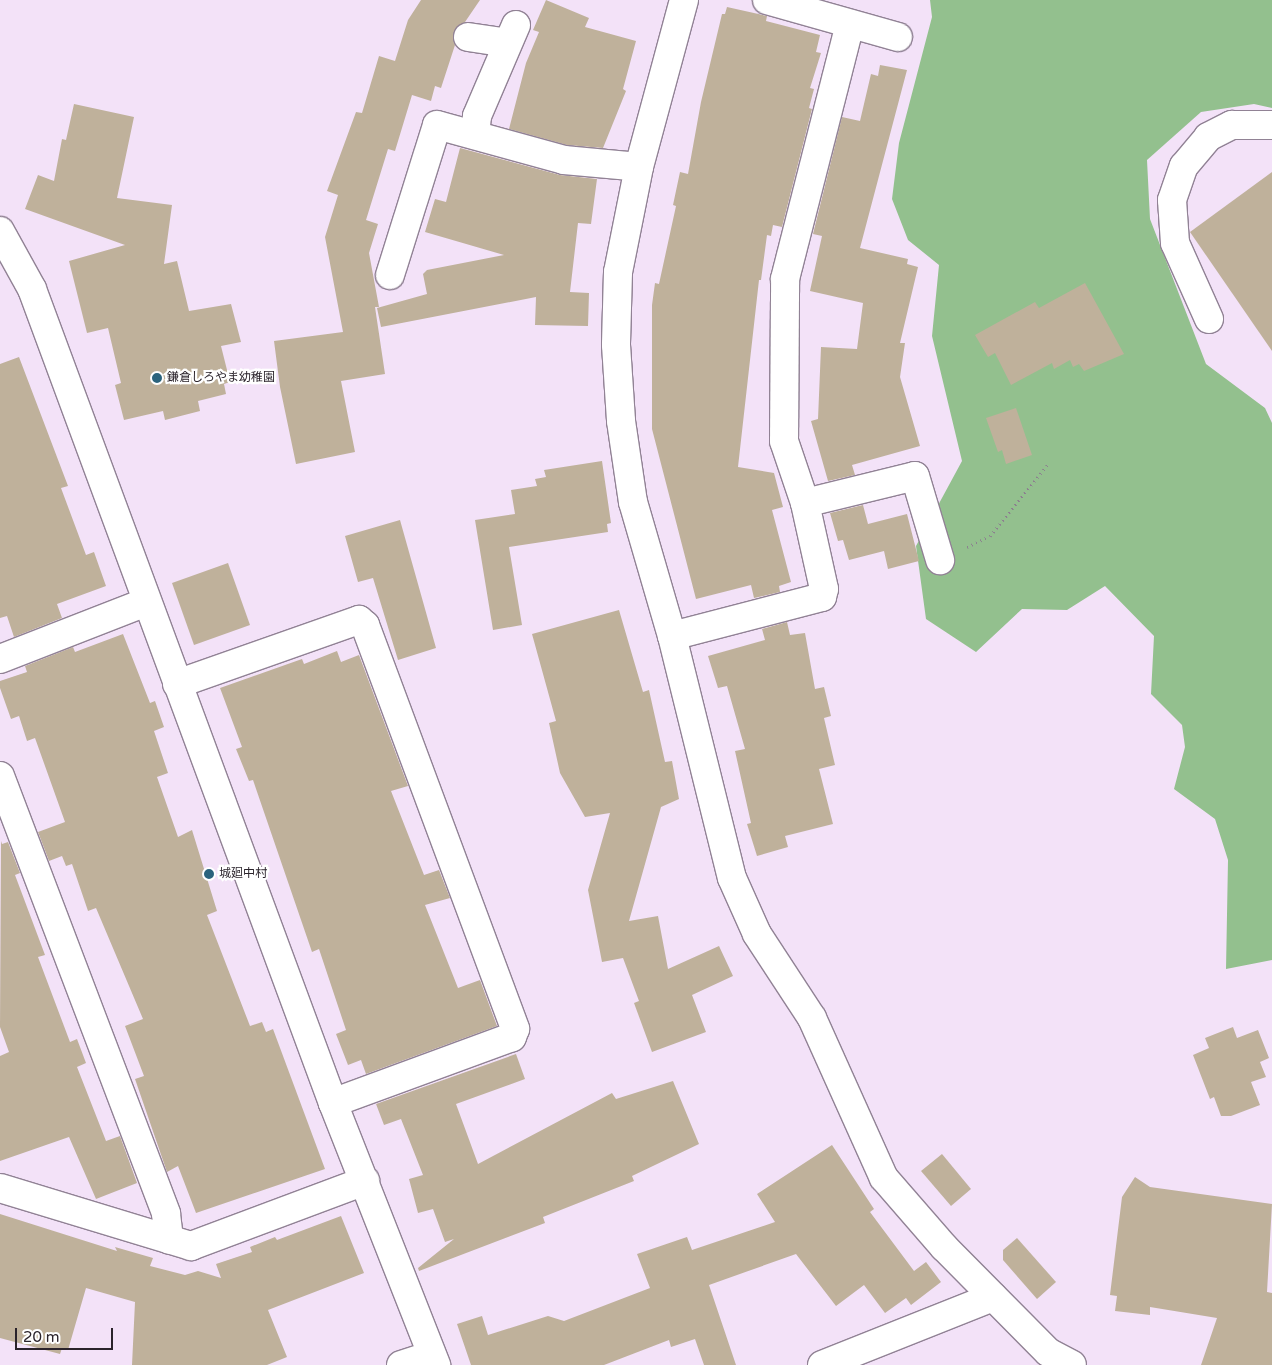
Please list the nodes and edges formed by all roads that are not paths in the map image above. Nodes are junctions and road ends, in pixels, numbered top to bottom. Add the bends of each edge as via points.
1 (684, 0) edge
2 (767, 0) edge
3 (850, 24) junction
4 (468, 37) dead end
5 (898, 37) dead end
6 (1272, 124) edge
7 (475, 136) junction
8 (639, 166) junction
9 (0, 231) edge
10 (390, 275) dead end
11 (1208, 319) dead end
12 (805, 503) junction
13 (940, 560) road end
14 (146, 602) junction
15 (672, 636) junction
16 (0, 659) edge
17 (177, 684) junction
18 (0, 776) edge
19 (333, 1103) junction
20 (365, 1181) junction
21 (0, 1188) edge
22 (168, 1240) junction
23 (993, 1297) junction
24 (432, 1360) edge
25 (1051, 1361) edge
26 (401, 1365) edge
27 (822, 1365) edge

1 - 8 street
2 - 3 street
3 - 5 street
3 - 12 street via 785,278 784,441
4 - 7 street via 512,34 477,116
6 - 11 street via 1232,125 1208,137 1184,166 1172,200 1175,243
7 - 8 street via 564,160
7 - 10 street via 437,125
8 - 15 street via 618,272 616,345 620,411 633,502
9 - 14 street via 32,289
12 - 13 street via 915,476
12 - 15 street via 824,589 822,596
14 - 16 street
14 - 17 street
15 - 23 street via 732,878 757,934 812,1018 884,1178
17 - 19 street
17 - 19 street via 359,620 369,634 515,1028 512,1037
18 - 22 street via 166,1214
19 - 20 street
20 - 22 street via 191,1246
20 - 24 street
21 - 22 street
23 - 25 street
23 - 27 street
24 - 26 street

